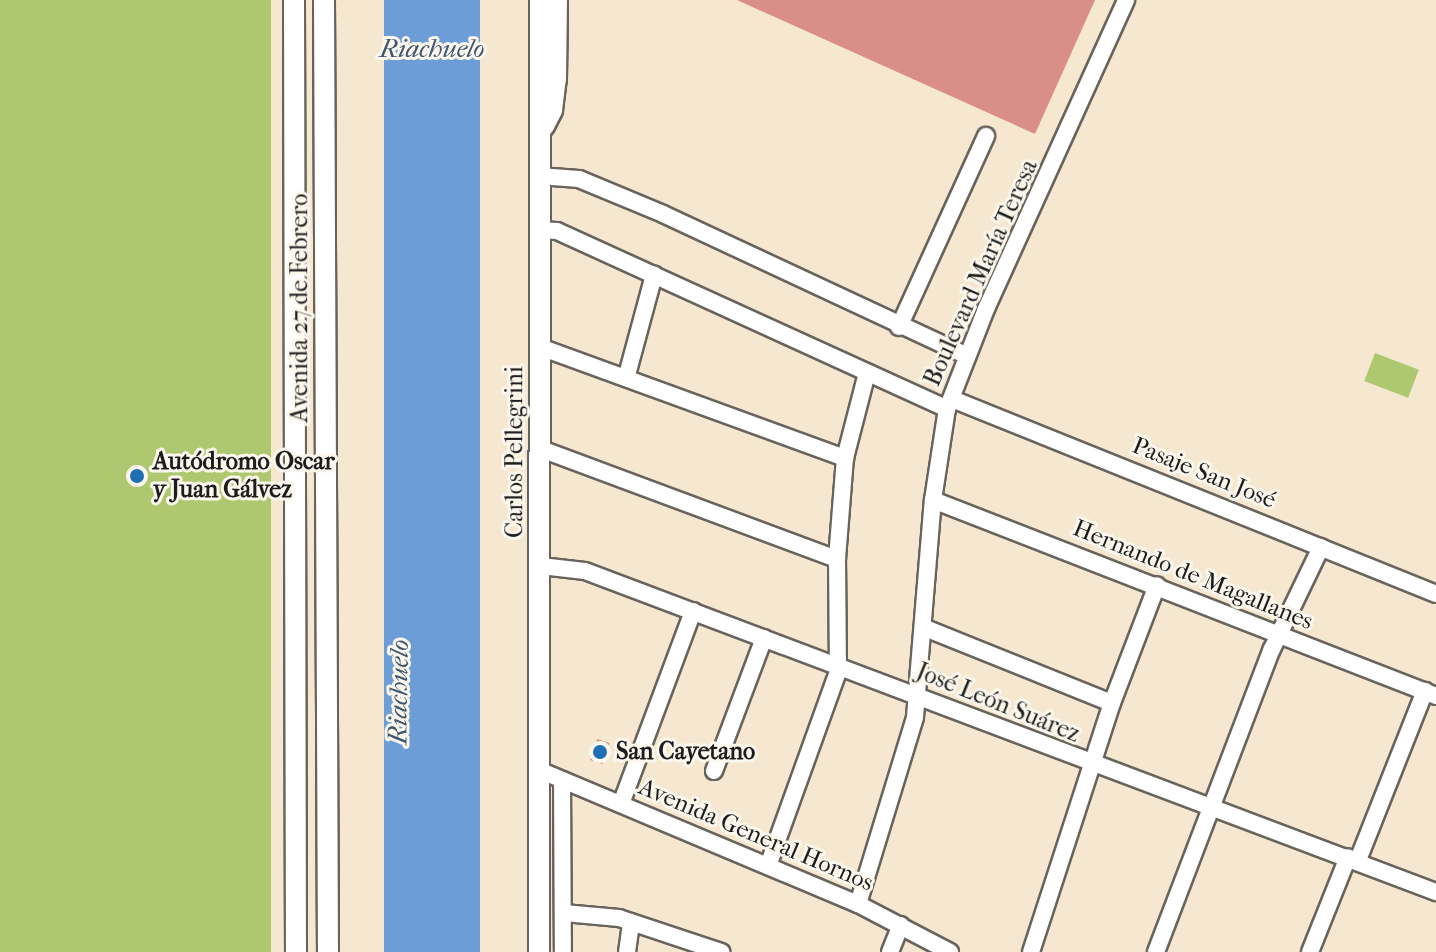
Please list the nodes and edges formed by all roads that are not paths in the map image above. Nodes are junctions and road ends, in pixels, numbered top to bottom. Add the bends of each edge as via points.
1 (294, 0) edge
2 (324, 0) edge
3 (540, 0) edge
4 (557, 0) edge
5 (1126, 0) edge
6 (540, 133) junction
7 (986, 136) dead end
8 (539, 176) junction
9 (539, 230) junction
10 (654, 275) junction
11 (899, 327) junction
12 (540, 347) junction
13 (967, 356) junction
14 (867, 373) junction
15 (627, 375) junction
16 (950, 404) junction
17 (541, 449) junction
18 (845, 458) junction
19 (933, 500) junction
20 (1321, 547) junction
21 (837, 559) junction
22 (541, 566) junction
23 (1157, 585) junction
24 (1436, 594) edge
25 (693, 611) junction
26 (925, 628) junction
27 (1278, 635) junction
28 (764, 638) junction
29 (839, 666) junction
30 (1433, 693) edge
31 (914, 695) junction
32 (1112, 703) junction
33 (1091, 765) junction
34 (539, 770) junction
35 (714, 771) dead end
36 (562, 780) junction
37 (621, 804) junction
38 (1213, 807) junction
39 (1353, 859) junction
40 (768, 866) junction
41 (1436, 892) edge
42 (858, 904) junction
43 (564, 913) junction
44 (631, 922) junction
45 (901, 925) junction
46 (296, 952) edge
47 (328, 952) edge
48 (539, 952) edge
49 (563, 952) edge
50 (627, 952) edge
51 (721, 952) edge
52 (890, 952) edge
53 (950, 952) edge
54 (1031, 952) edge
55 (1156, 952) edge
56 (1310, 952) edge

1 - 46 main road, Avenida 27 de Febrero
2 - 47 main road, Avenida 27 de Febrero
3 - 6 main road, Carlos Pellegrini
4 - 6 main road, Carlos Pellegrini via 554,100
5 - 13 street, Boulevard María Teresa
6 - 8 main road, Carlos Pellegrini
7 - 11 street
8 - 9 main road, Carlos Pellegrini
8 - 11 street via 579,179 663,214
9 - 10 street, Pasaje San José via 557,231
9 - 12 main road, Carlos Pellegrini
10 - 14 street, Pasaje San José
10 - 15 street
11 - 13 street
12 - 15 street
12 - 17 main road, Carlos Pellegrini
13 - 16 street, Boulevard María Teresa
14 - 16 street, Pasaje San José
14 - 18 street
15 - 18 street
16 - 19 street, Boulevard María Teresa
16 - 20 street, Pasaje San José
17 - 21 street
17 - 22 main road, Carlos Pellegrini
18 - 21 street
19 - 23 street, Hernando de Magallanes
19 - 26 street, Boulevard María Teresa
20 - 24 street, Pasaje San José
20 - 27 street
21 - 29 street
22 - 25 street, José León Suárez via 585,571
22 - 34 main road, Carlos Pellegrini
23 - 27 street, Hernando de Magallanes
23 - 32 street
25 - 28 street, José León Suárez
25 - 37 street
26 - 31 street, Boulevard María Teresa
26 - 32 street
27 - 30 street, Hernando de Magallanes
27 - 38 street
28 - 29 street, José León Suárez
28 - 35 street
29 - 31 street, José León Suárez
29 - 40 street
30 - 39 street
31 - 33 street, José León Suárez
31 - 42 street, Boulevard María Teresa via 915,717
32 - 33 street
33 - 38 street, José León Suárez
33 - 54 street
34 - 36 street, Avenida General Hornos
34 - 48 main road, Carlos Pellegrini
36 - 37 street, Avenida General Hornos
36 - 43 street
37 - 40 street, Avenida General Hornos
38 - 39 street, José León Suárez
38 - 55 street
39 - 41 street, José León Suárez
39 - 56 street
40 - 42 street, Avenida General Hornos
42 - 45 street, Avenida General Hornos
43 - 44 street
43 - 49 street
44 - 50 street
44 - 51 street
45 - 52 street
45 - 53 street, Avenida General Hornos

